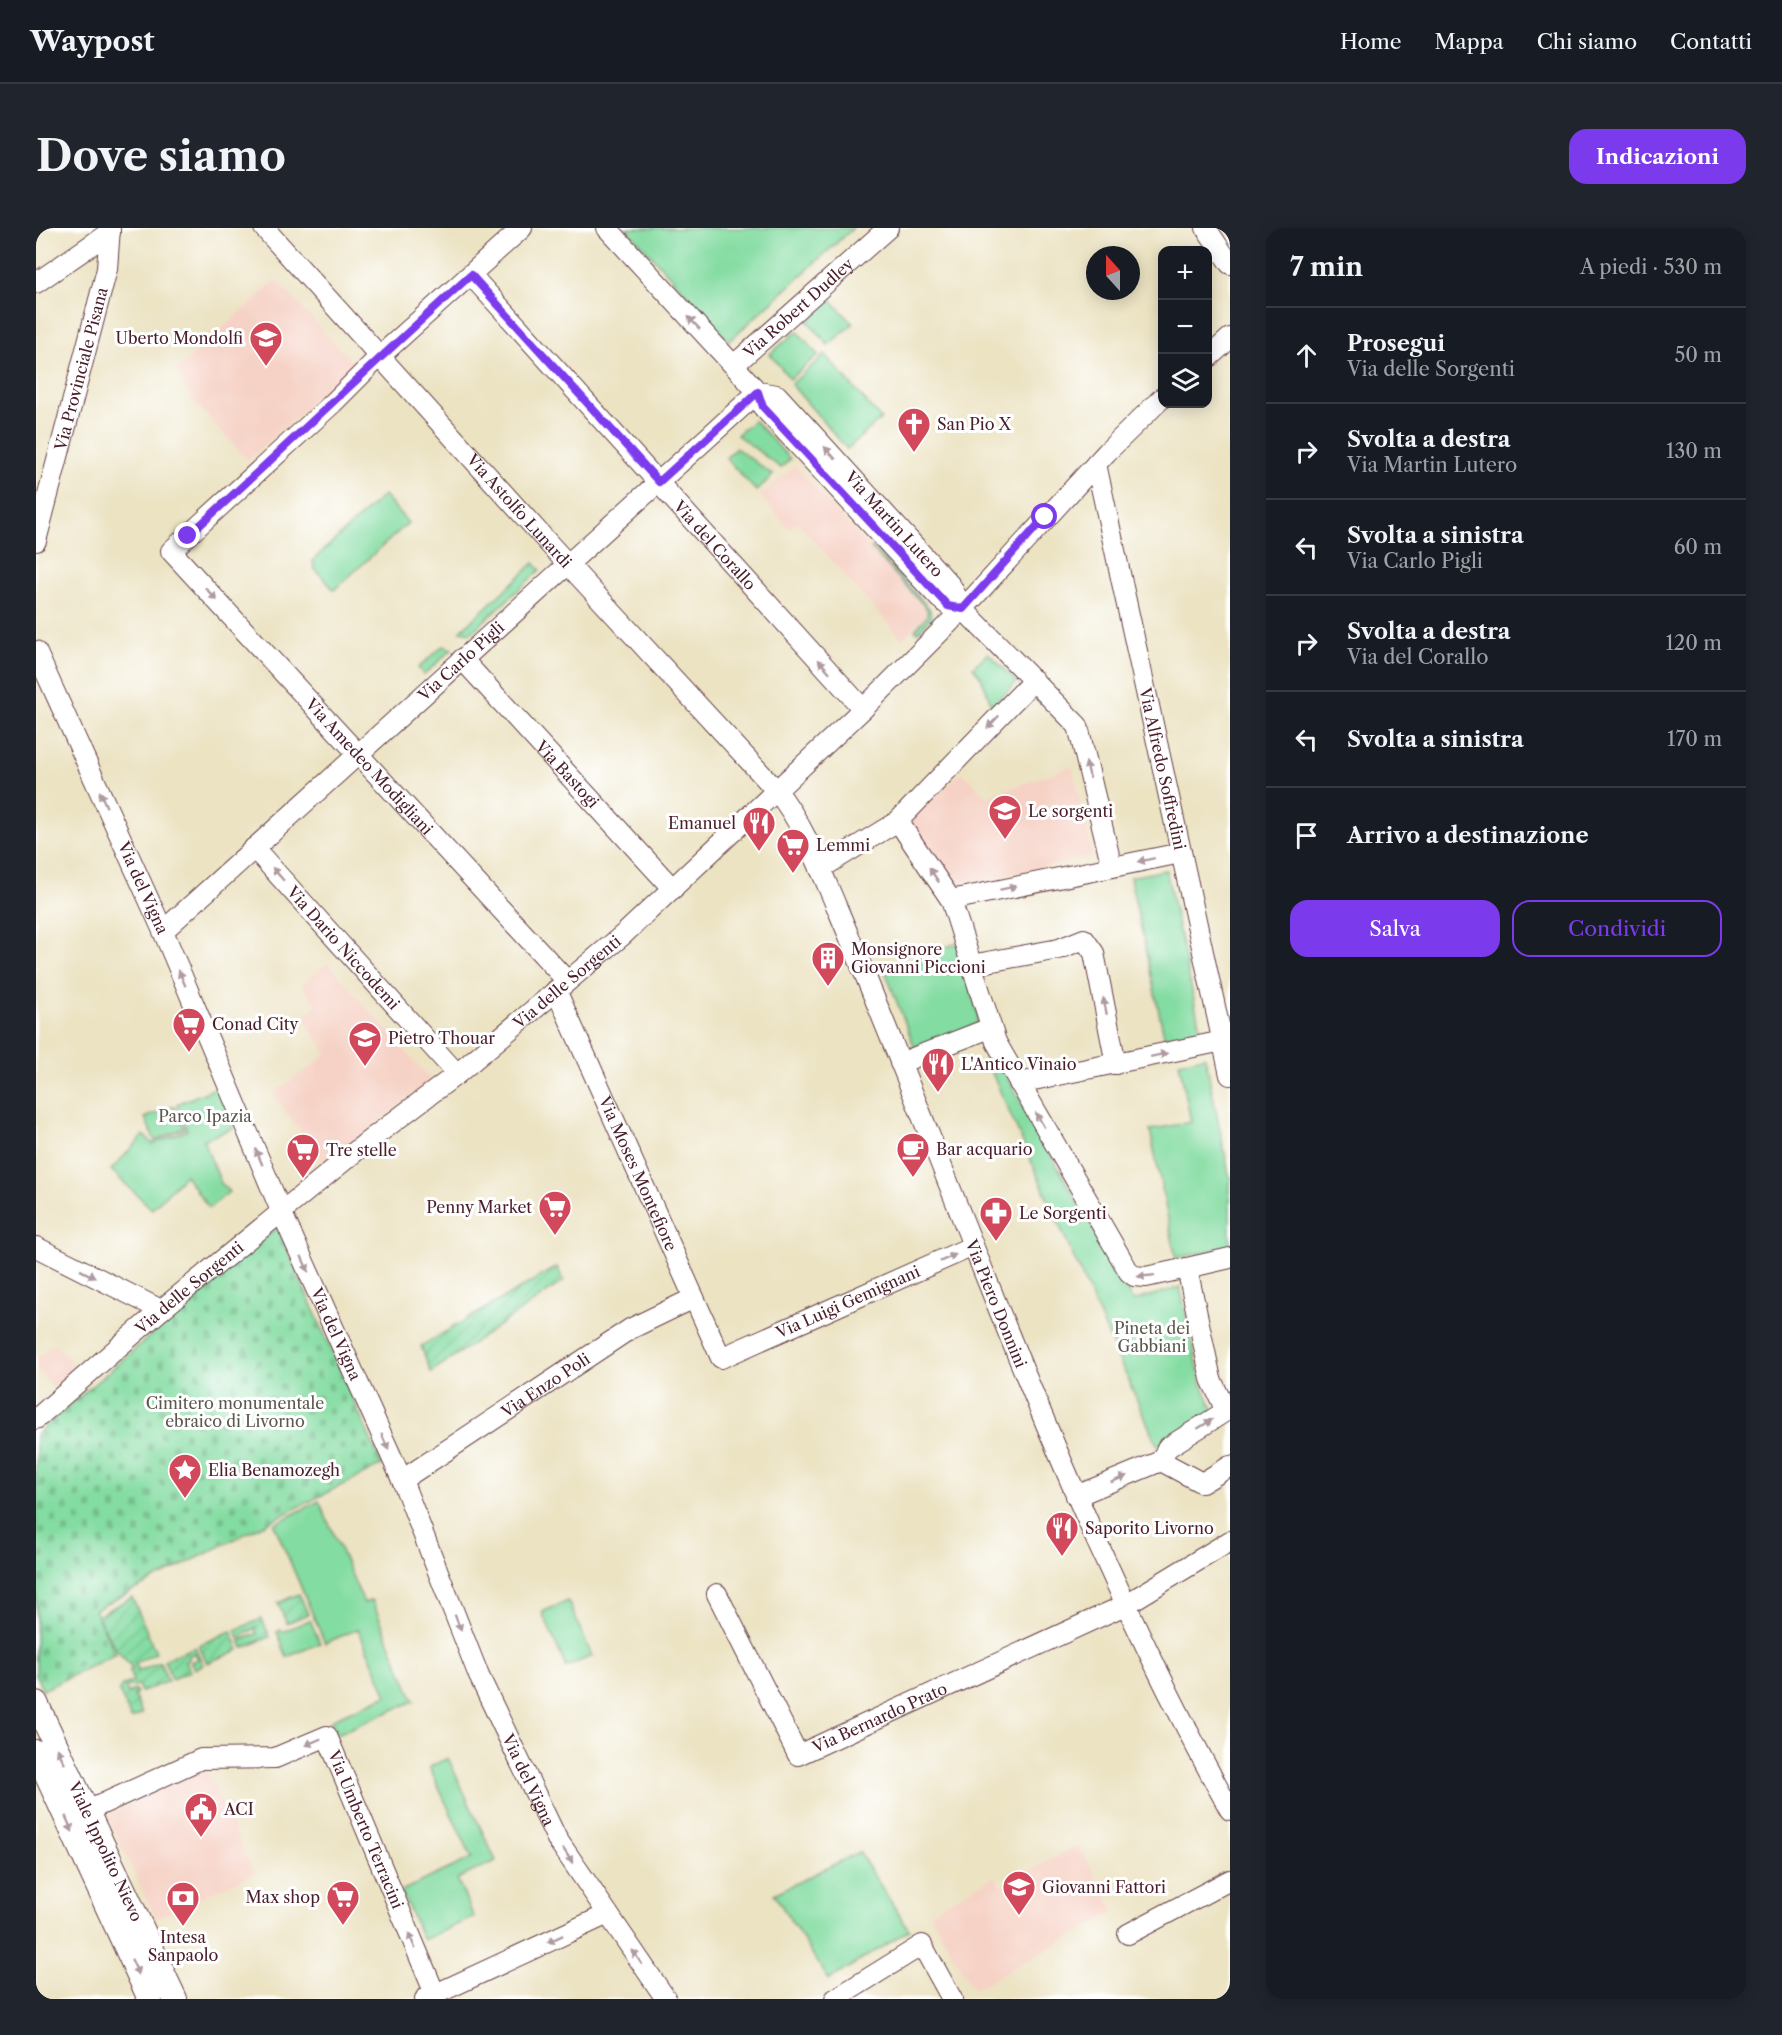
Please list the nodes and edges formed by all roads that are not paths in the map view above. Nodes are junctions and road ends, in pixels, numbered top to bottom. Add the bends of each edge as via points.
1 (264, 228) edge
2 (522, 228) edge
3 (607, 228) edge
4 (888, 228) edge
5 (1206, 228) edge
6 (110, 230) edge
7 (1230, 264) edge
8 (471, 275) junction
9 (36, 283) edge
10 (1230, 338) edge
11 (1212, 354) edge
12 (380, 356) junction
13 (734, 365) junction
14 (758, 392) junction
15 (1158, 402) edge
16 (1096, 464) junction
17 (659, 482) junction
18 (36, 539) edge
19 (567, 564) junction
20 (963, 609) junction
21 (36, 651) edge
22 (462, 659) junction
23 (1034, 680) junction
24 (863, 709) junction
25 (358, 754) junction
26 (777, 791) junction
27 (898, 821) junction
28 (254, 848) junction
29 (1180, 853) junction
30 (1112, 867) junction
31 (820, 869) junction
32 (673, 889) junction
33 (951, 900) junction
34 (163, 931) junction
35 (970, 965) junction
36 (561, 985) junction
37 (990, 1028) junction
38 (1223, 1041) junction
39 (900, 1064) junction
40 (1116, 1064) junction
41 (457, 1074) junction
42 (1230, 1075) edge
43 (1019, 1083) junction
44 (281, 1211) junction
45 (973, 1246) junction
46 (36, 1247) edge
47 (1230, 1258) edge
48 (1187, 1268) junction
49 (694, 1299) junction
50 (160, 1310) junction
51 (721, 1358) joint
52 (36, 1419) edge
53 (1161, 1461) junction
54 (1230, 1466) edge
55 (402, 1479) junction
56 (1076, 1496) junction
57 (1230, 1541) edge
58 (717, 1594) dead end
59 (1125, 1605) junction
60 (36, 1702) edge
61 (36, 1752) edge
62 (1230, 1810) edge
63 (87, 1811) junction
64 (1230, 1880) edge
65 (608, 1914) junction
66 (1128, 1934) dead end
67 (430, 1997) edge
68 (150, 1999) edge
69 (175, 1999) edge
70 (666, 1999) edge
71 (835, 1999) edge
72 (952, 1999) edge

1 - 12 street, Via Astolfo Lunardi
2 - 8 street
13 -> 3 street, Via Martin Lutero
4 - 13 street, Via Robert Dudley
5 - 7 street
6 - 9 street
6 - 18 street, Via Provinciale Pisana via 107,269
8 - 12 street
8 - 17 street, Via del Corallo
10 - 11 street
12 - 19 street, Via Astolfo Lunardi
12 -> 25 street, Via Amedeo Modigliani via 171,551
13 - 14 street, Via Martin Lutero
14 - 17 street, Via Carlo Pigli
14 - 20 street, Via Martin Lutero via 777,395 951,586
15 - 16 street, Via delle Sorgenti
16 - 20 street, Via delle Sorgenti
16 - 29 street, Via Alfredo Soffredini
17 - 19 street, Via Carlo Pigli
24 -> 17 street, Via del Corallo
19 - 22 street, Via Carlo Pigli
19 - 26 street, Via Astolfo Lunardi
20 - 23 street
20 - 24 street, Via delle Sorgenti
34 -> 21 street, Via del Vigna
22 - 25 street, Via Carlo Pigli
22 - 32 street, Via Bastogi
23 -> 27 street
30 -> 23 street via 1077,726
24 - 26 street, Via delle Sorgenti
25 - 28 street, Via Carlo Pigli
25 - 36 street, Via Amedeo Modigliani
26 - 31 street, Via Piero Donnini via 797,818
26 - 32 street, Via delle Sorgenti
27 - 31 street
33 -> 27 street
28 - 34 street, Via Carlo Pigli
41 -> 28 street, Via Dario Niccodemi
29 -> 30 street
29 - 38 street, Via Alfredo Soffredini
33 -> 30 street
31 - 39 street, Via Piero Donnini
32 - 36 street, Via delle Sorgenti via 603,953
33 - 35 street
44 -> 34 street, Via del Vigna
35 - 37 street
40 -> 35 street via 1094,953 1083,939 1059,949
36 - 41 street, Via delle Sorgenti
36 - 49 street, Via Moses Montefiore
37 - 39 street
37 - 43 street
40 -> 38 street
38 - 42 street, Via Alfredo Soffredini
39 - 45 street, Via Piero Donnini
40 - 43 street
41 - 44 street, Via delle Sorgenti
48 -> 43 street via 1146,1277 1132,1275
44 - 50 street, Via delle Sorgenti
44 -> 55 street, Via del Vigna
51 -> 45 street, Via Luigi Gemignani
45 - 56 street, Via Piero Donnini
46 -> 50 street
47 - 48 street
53 -> 48 street via 1167,1448 1226,1411 1211,1378
49 - 51 street, Via Moses Montefiore
49 - 55 street, Via Enzo Poli via 630,1329
50 - 52 street, Via delle Sorgenti
53 - 54 street via 1202,1483
56 -> 53 street
55 -> 65 street, Via del Vigna via 479,1676 557,1839
56 - 59 street, Via Piero Donnini
57 - 59 street
58 - 59 street, Via Bernardo Prato via 798,1755
59 - 62 street, Via Piero Donnini
63 -> 60 main road, Viale Ippolito Nievo
61 -> 68 main road, Viale Ippolito Nievo
67 -> 63 street, Via Umberto Terracini via 327,1736 275,1758 201,1758
63 - 69 main road, Viale Ippolito Nievo
64 - 66 street
65 -> 67 street
70 -> 65 street, Via del Vigna
71 - 72 street via 922,1945

